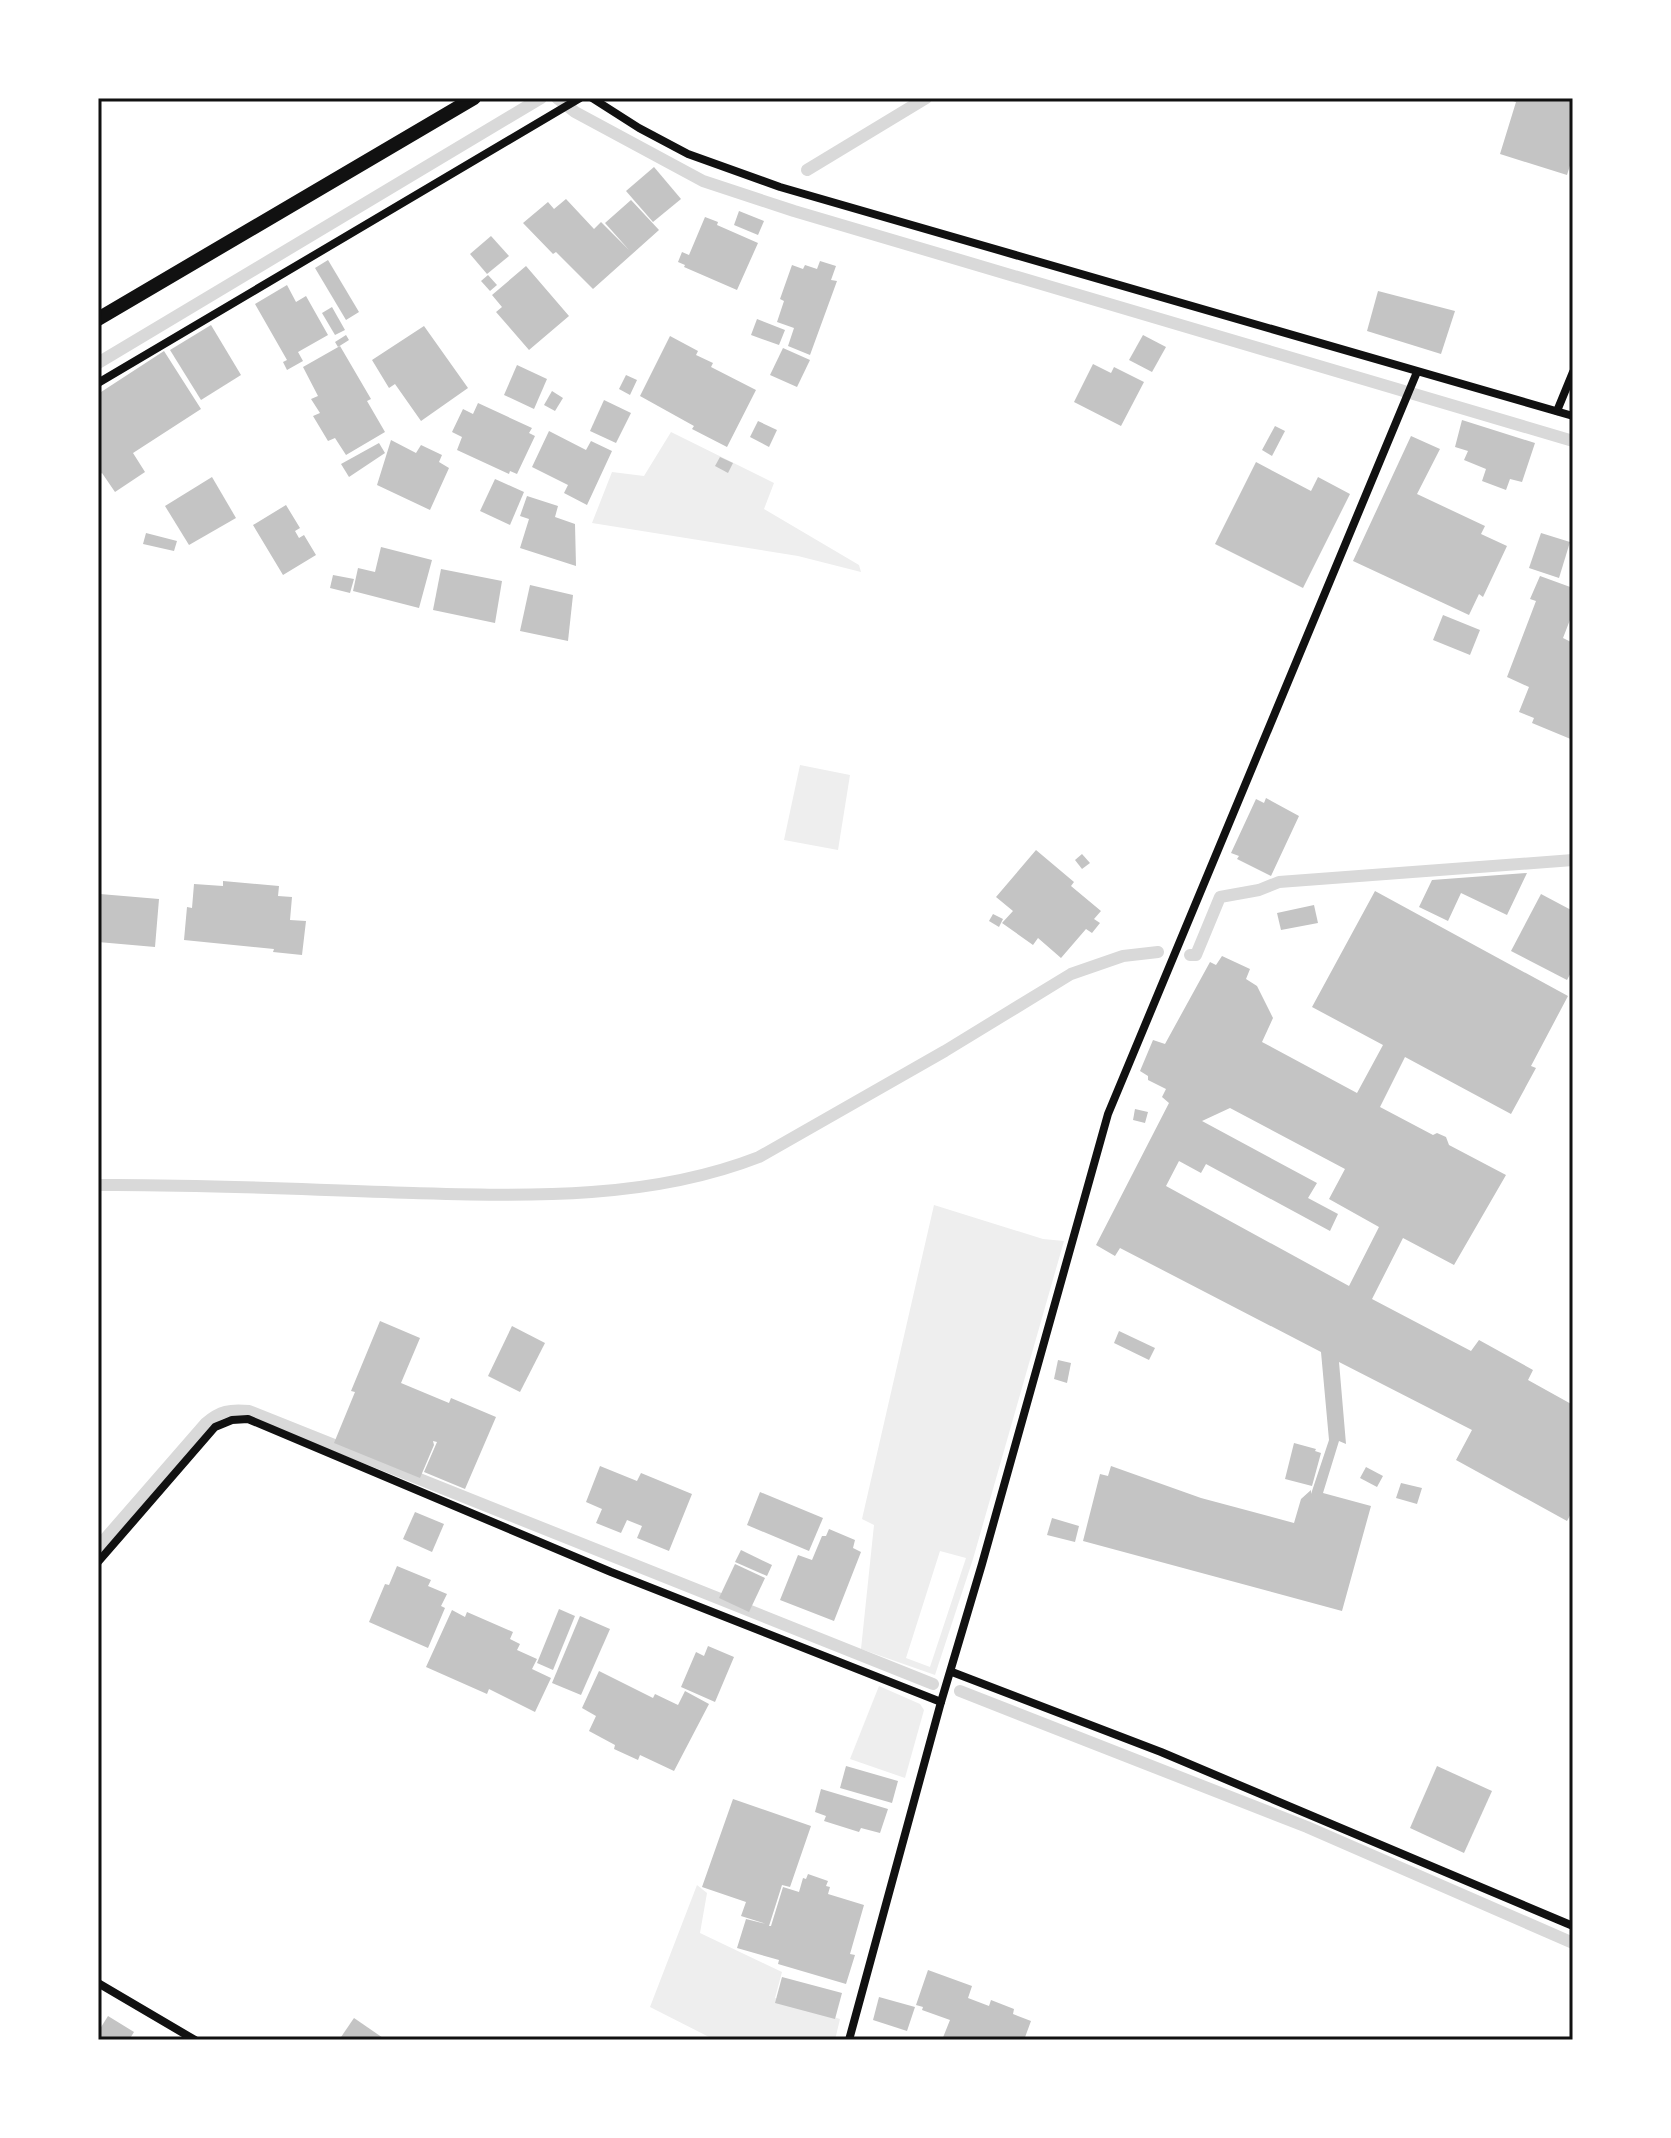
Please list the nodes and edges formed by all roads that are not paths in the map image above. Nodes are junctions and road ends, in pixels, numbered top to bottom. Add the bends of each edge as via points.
1 (474, 98) edge
2 (592, 98) edge
3 (576, 100) edge
4 (98, 319) edge
5 (1417, 372) junction
6 (1573, 372) edge
7 (98, 383) edge
8 (1557, 411) junction
9 (1573, 416) edge
10 (98, 1562) edge
11 (952, 1672) junction
12 (941, 1702) junction
13 (1573, 1926) edge
14 (98, 1983) edge
15 (195, 2040) edge
16 (849, 2040) edge

1 - 4 street
2 - 5 street via 688,154 780,187
3 - 7 street
5 - 8 street
5 - 11 street via 1108,1114
6 - 8 street
8 - 9 street
10 - 12 street via 215,1427 248,1419 611,1572
11 - 12 street
11 - 13 street via 1161,1752
12 - 16 street
14 - 15 street

